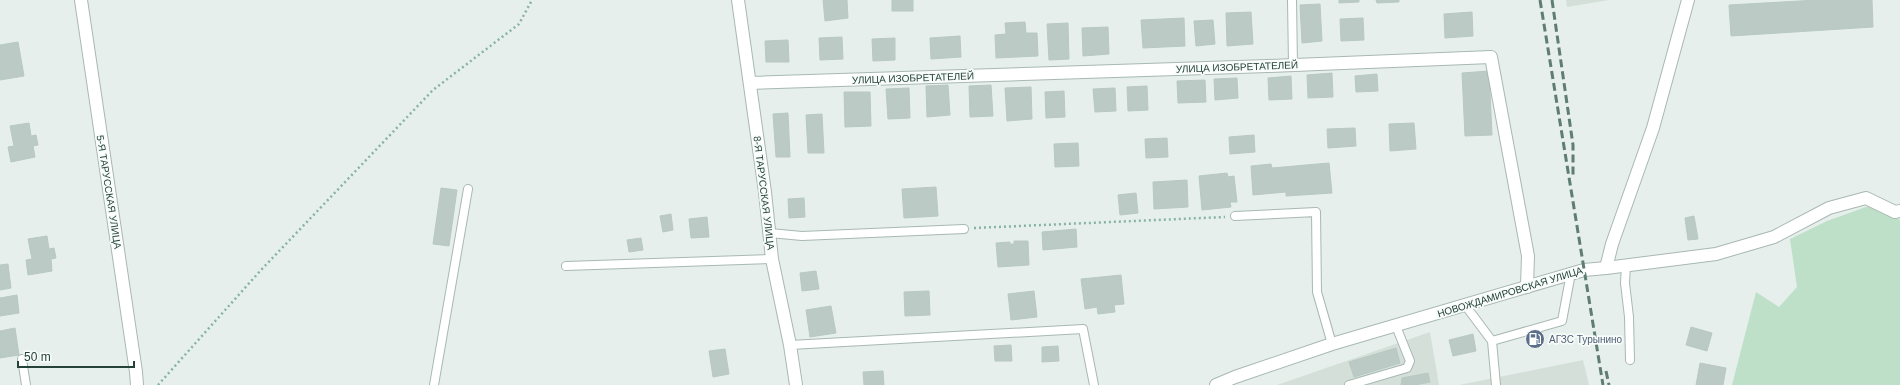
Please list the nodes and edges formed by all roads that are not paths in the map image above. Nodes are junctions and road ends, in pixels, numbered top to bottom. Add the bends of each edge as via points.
1 (81, 0) edge
2 (738, 0) edge
3 (1292, 0) edge
4 (1688, 0) edge
5 (1292, 65) junction
6 (750, 83) junction
7 (468, 189) dead end
8 (1898, 213) edge
9 (1235, 216) road end
10 (964, 229) road end
11 (770, 233) junction
12 (772, 259) junction
13 (1626, 265) junction
14 (566, 266) dead end
15 (1606, 268) junction
16 (1571, 274) junction
17 (1527, 286) junction
18 (1464, 306) junction
19 (1396, 326) junction
20 (1492, 341) junction
21 (1332, 344) junction
22 (790, 345) junction
23 (22, 359) dead end
24 (1630, 360) dead end
25 (26, 385) edge
26 (137, 385) edge
27 (434, 385) edge
28 (796, 385) edge
29 (1094, 385) edge
30 (1216, 385) edge
31 (1349, 385) edge
32 (1496, 385) edge

1 - 26 street, 5-Я ТАРУССКАЯ УЛИЦА
2 - 6 street, 8-Я ТАРУССКАЯ УЛИЦА
3 - 5 lane
4 - 15 street via 1653,128
5 - 6 street, УЛИЦА ИЗОБРЕТАТЕЛЕЙ
5 - 17 street, УЛИЦА ИЗОБРЕТАТЕЛЕЙ via 1491,57 1528,256
6 - 11 street, 8-Я ТАРУССКАЯ УЛИЦА
7 - 27 lane
8 - 13 street, НОВОЖДАМИРОВСКАЯ УЛИЦА via 1866,198 1829,208 1774,237 1716,254
9 - 21 lane via 1316,212 1318,292
10 - 11 lane via 802,236
11 - 12 street, 8-Я ТАРУССКАЯ УЛИЦА
12 - 14 lane
12 - 22 street, 8-Я ТАРУССКАЯ УЛИЦА
13 - 15 street, НОВОЖДАМИРОВСКАЯ УЛИЦА
13 - 24 lane
15 - 16 street, НОВОЖДАМИРОВСКАЯ УЛИЦА
16 - 17 street, НОВОЖДАМИРОВСКАЯ УЛИЦА
16 - 20 lane via 1562,321
17 - 18 street, НОВОЖДАМИРОВСКАЯ УЛИЦА
18 - 19 street, НОВОЖДАМИРОВСКАЯ УЛИЦА
18 - 20 lane
19 - 21 street, НОВОЖДАМИРОВСКАЯ УЛИЦА
19 - 31 lane via 1410,361 1406,368
20 - 32 lane
21 - 30 street, НОВОЖДАМИРОВСКАЯ УЛИЦА
22 - 28 street, 8-Я ТАРУССКАЯ УЛИЦА
22 - 29 lane via 1083,329
23 - 25 lane

